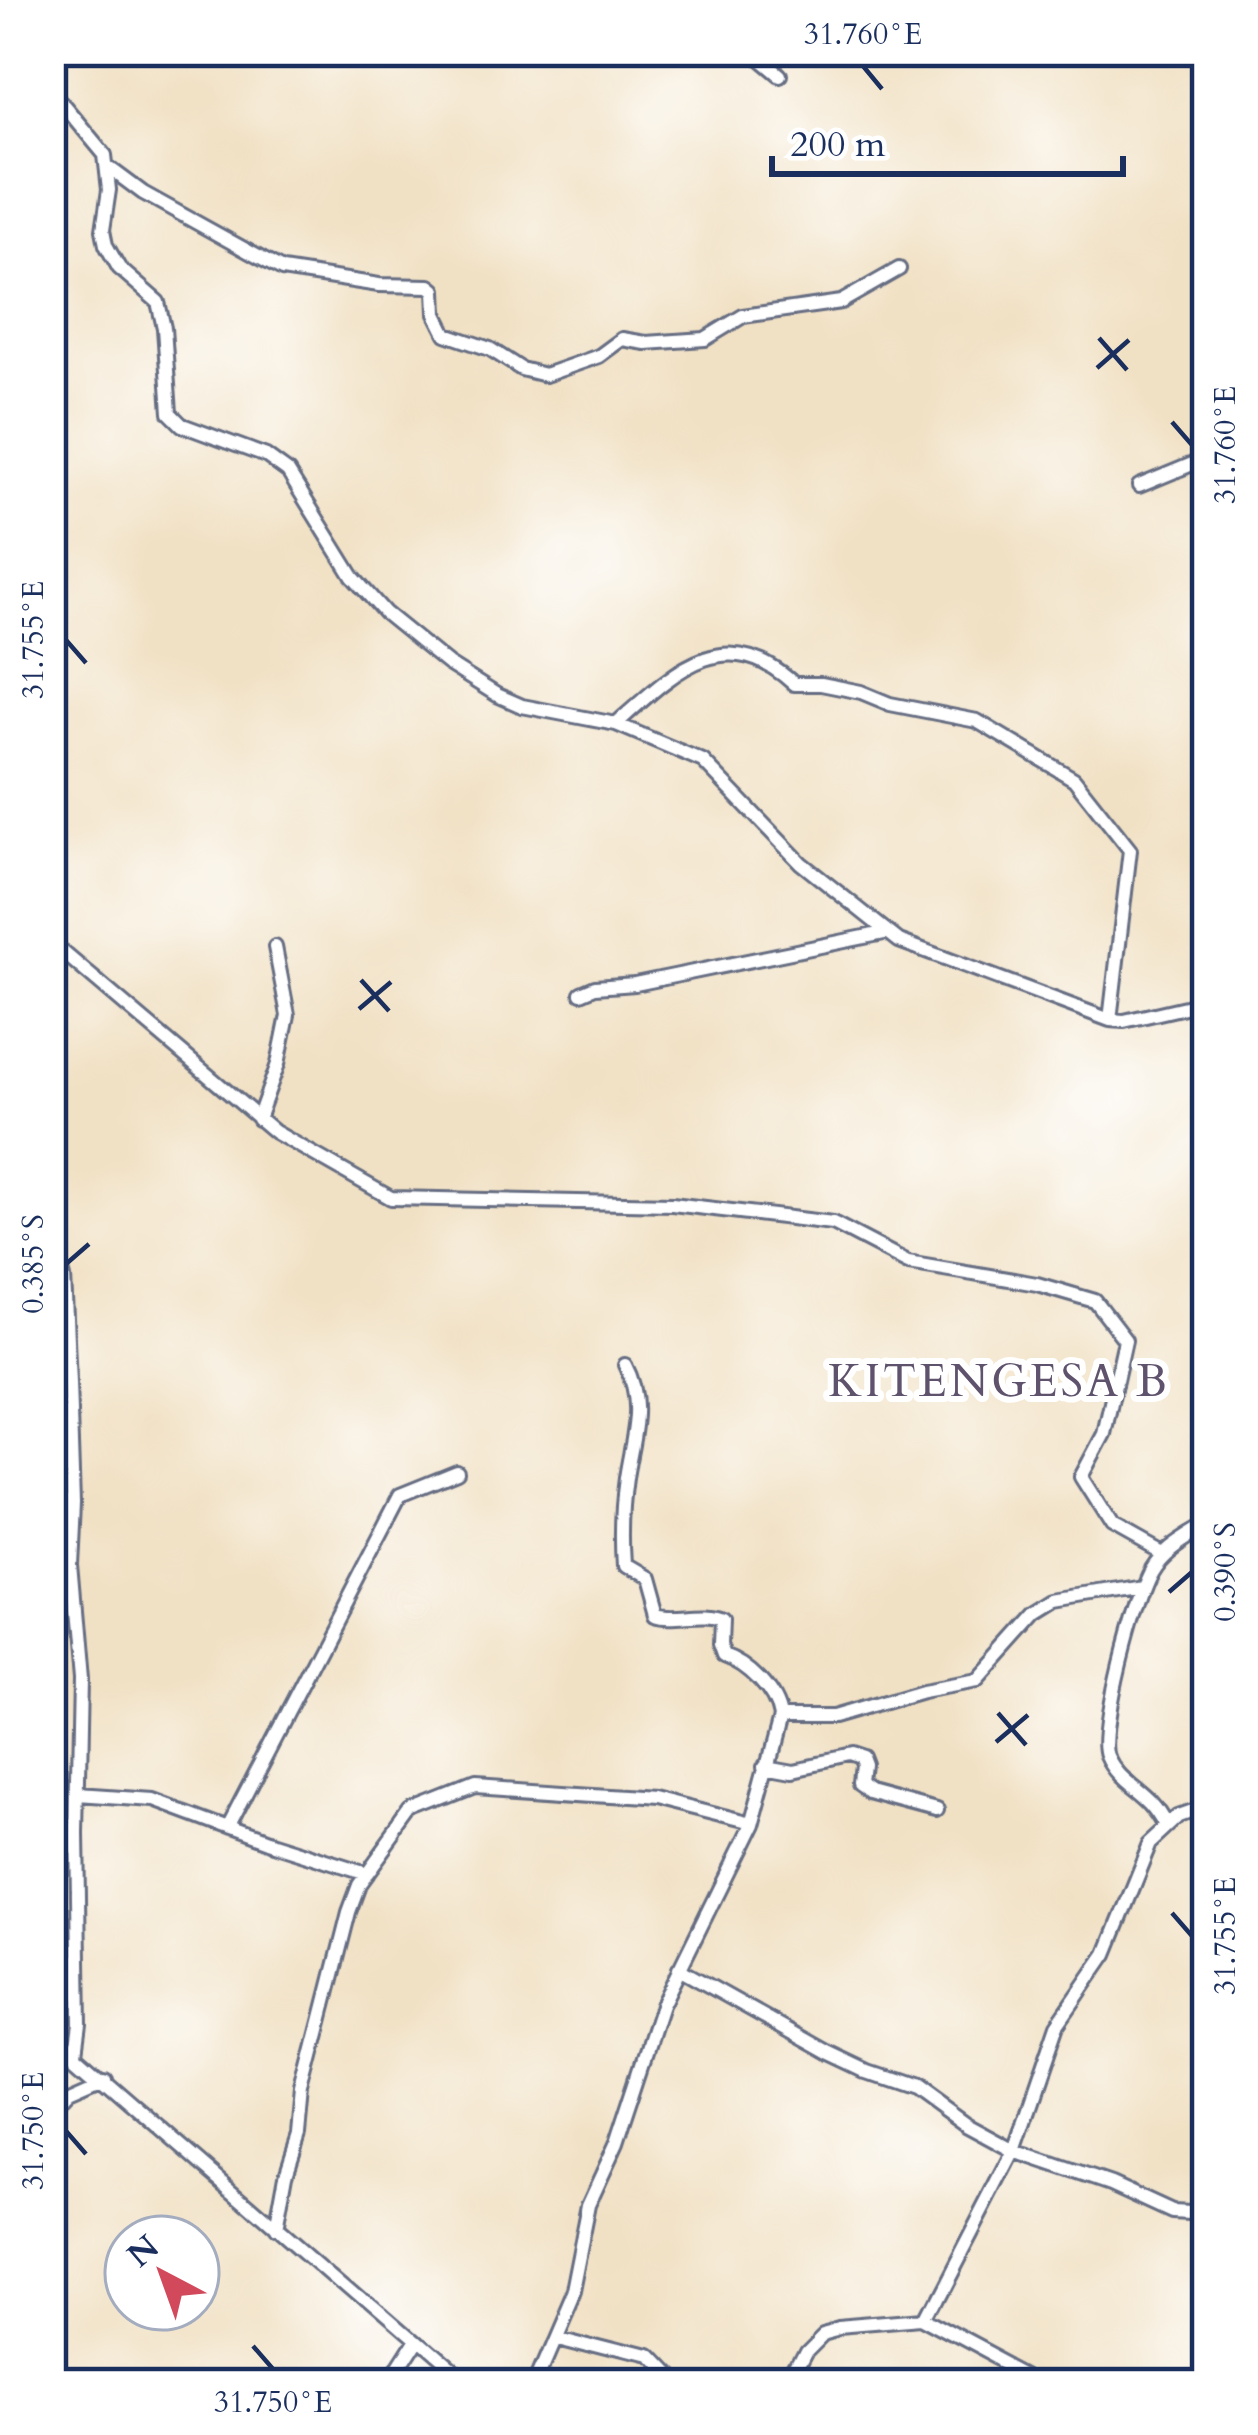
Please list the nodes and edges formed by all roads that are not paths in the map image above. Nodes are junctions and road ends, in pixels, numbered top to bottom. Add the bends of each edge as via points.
1 (57, 51) edge
2 (759, 51) edge
3 (51, 70) edge
4 (780, 75) dead end
5 (51, 90) edge
6 (108, 167) junction
7 (898, 269) dead end
8 (1207, 458) edge
9 (1139, 486) dead end
10 (616, 724) junction
11 (884, 933) junction
12 (51, 942) edge
13 (275, 947) dead end
14 (581, 993) dead end
15 (1207, 1002) edge
16 (1110, 1020) junction
17 (258, 1119) junction
18 (51, 1227) edge
19 (68, 1361) junction
20 (625, 1365) dead end
21 (51, 1374) edge
22 (457, 1472) dead end
23 (1205, 1530) edge
24 (1162, 1554) junction
25 (70, 1555) junction
26 (51, 1572) edge
27 (1142, 1587) junction
28 (780, 1718) junction
29 (766, 1764) junction
30 (78, 1795) junction
31 (1207, 1807) edge
32 (937, 1811) dead end
33 (1168, 1824) junction
34 (751, 1825) junction
35 (227, 1828) junction
36 (367, 1874) junction
37 (679, 1969) junction
38 (51, 2032) edge
39 (76, 2053) junction
40 (103, 2075) junction
41 (51, 2110) edge
42 (1014, 2151) junction
43 (1207, 2214) edge
44 (276, 2229) junction
45 (926, 2321) junction
46 (554, 2337) junction
47 (410, 2345) junction
48 (386, 2384) edge
49 (456, 2384) edge
50 (531, 2384) edge
51 (668, 2384) edge
52 (786, 2384) edge
53 (1044, 2384) edge

1 - 3 street
2 - 4 street
5 - 6 street
6 - 7 street via 282,270 430,286 446,334 545,375 622,339 705,339 743,316 841,302
6 - 10 street via 106,245 158,302 176,420 288,472 353,577 448,664 522,706
8 - 9 street
10 - 11 street via 703,761 801,863
10 - 16 street via 687,668 741,651 778,666 794,684 977,721 1037,756 1086,790 1130,850
11 - 14 street
11 - 16 street
12 - 17 street
13 - 17 street via 288,1015
15 - 16 street
17 - 24 street via 391,1198 672,1204 784,1215 833,1223 908,1262 1095,1301 1125,1340 1104,1434 1081,1477 1112,1526
18 - 19 street via 64,1277
19 - 21 street
19 - 25 street
20 - 28 street via 636,1385 638,1423 625,1487 623,1566 645,1579 655,1615 721,1619 724,1656 742,1662 777,1702
22 - 35 street via 400,1495
23 - 24 street
24 - 27 street
25 - 26 street
25 - 30 street
27 - 28 street via 1059,1601 978,1682 833,1717
27 - 33 street via 1105,1737 1118,1772 1156,1801
28 - 29 street
29 - 32 street via 793,1769 847,1757 859,1761 860,1786 870,1793
29 - 34 street
30 - 35 street via 152,1799
30 - 39 street
31 - 33 street
33 - 42 street via 1145,1855 1106,1954 1057,2025
34 - 36 street via 652,1799 475,1787 412,1812
34 - 37 street
35 - 36 street
36 - 44 street via 319,2026
37 - 42 street via 867,2071 914,2086
37 - 46 street via 588,2205
38 - 39 street
39 - 40 street
40 - 41 street via 69,2090
40 - 44 street
42 - 43 street via 1172,2212
42 - 45 street
44 - 47 street
45 - 52 street via 821,2333
45 - 53 street
46 - 50 street
46 - 51 street via 644,2360
47 - 48 street
47 - 49 street

